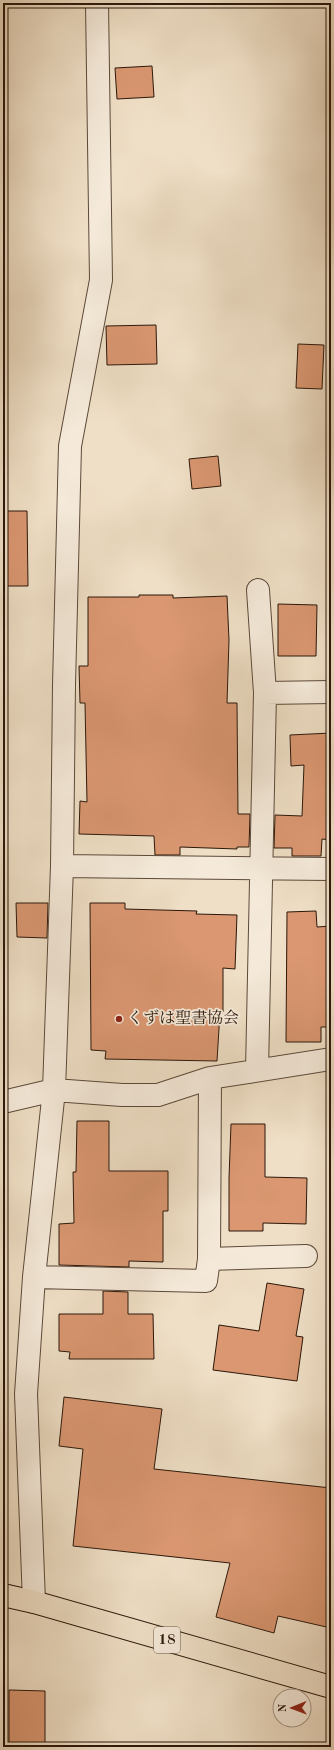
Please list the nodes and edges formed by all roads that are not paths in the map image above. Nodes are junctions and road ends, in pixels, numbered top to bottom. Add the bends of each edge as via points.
1 (97, 3) edge
2 (258, 590) dead end
3 (331, 692) edge
4 (265, 693) junction
5 (62, 866) junction
6 (262, 868) junction
7 (331, 869) edge
8 (331, 1059) edge
9 (257, 1070) junction
10 (210, 1078) junction
11 (54, 1090) junction
12 (3, 1102) edge
13 (306, 1256) dead end
14 (209, 1259) junction
15 (34, 1278) junction
16 (3, 1595) edge
17 (34, 1602) junction
18 (331, 1687) edge

1 - 5 street via 101,280 70,446
2 - 4 street
3 - 4 street
4 - 6 street
5 - 6 street
5 - 11 street
6 - 7 street
6 - 9 street
8 - 9 street
9 - 10 street
10 - 11 street via 158,1095
10 - 14 street
11 - 12 street
11 - 15 street
13 - 14 street
14 - 15 street via 206,1281
15 - 17 street via 26,1394
16 - 17 main road, 18
17 - 18 main road, 18

